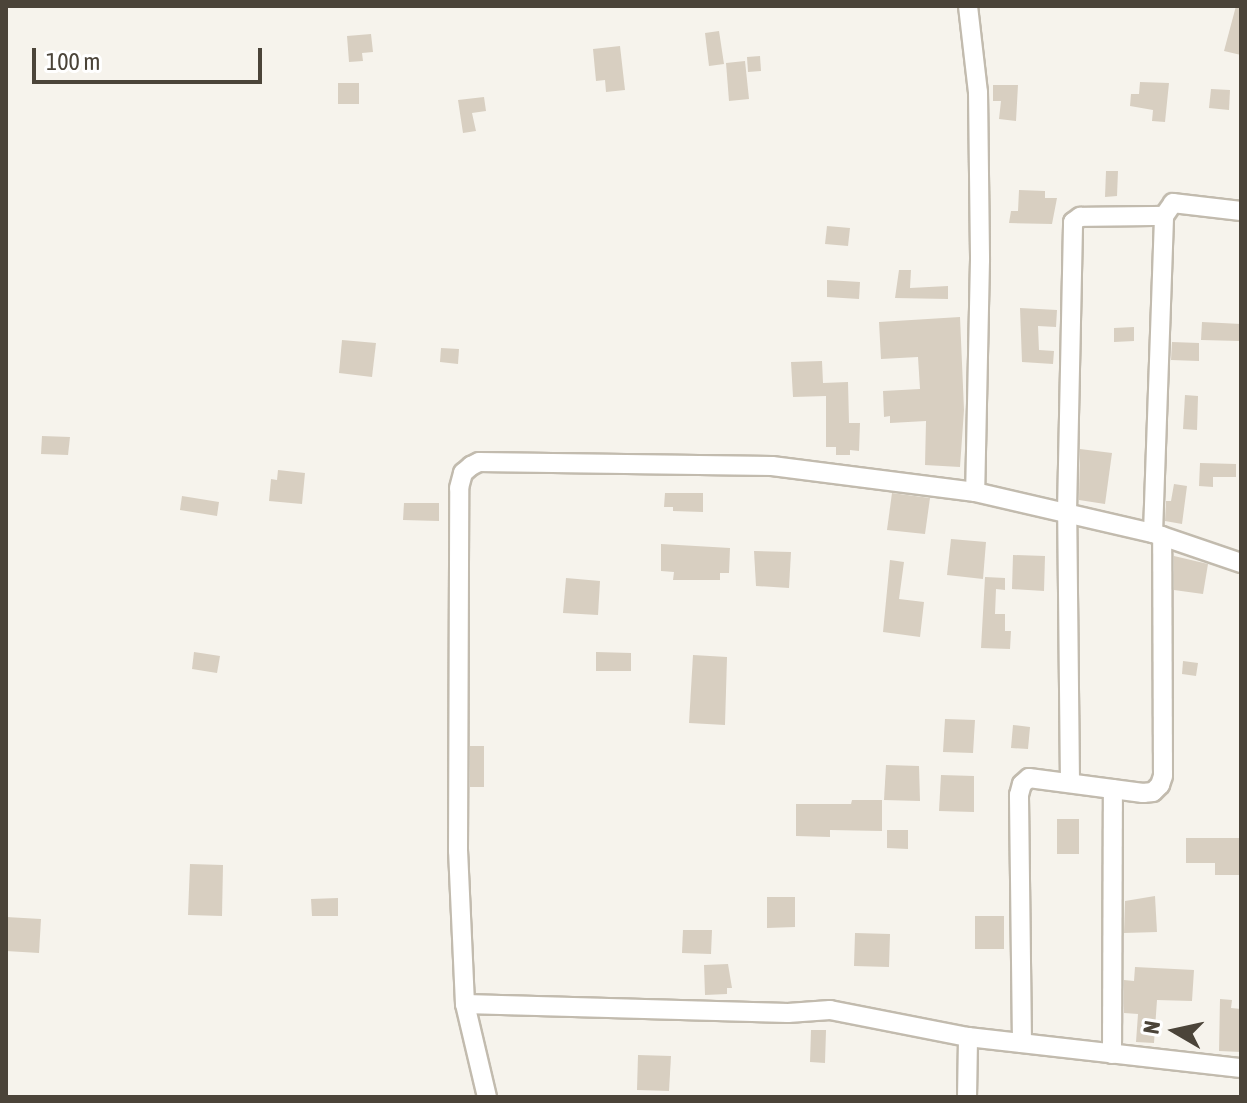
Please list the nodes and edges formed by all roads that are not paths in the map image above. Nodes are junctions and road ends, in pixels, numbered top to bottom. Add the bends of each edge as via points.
1 (968, 6) edge
2 (1241, 211) edge
3 (1164, 216) junction
4 (975, 492) junction
5 (1067, 512) junction
6 (1158, 535) junction
7 (1241, 563) edge
8 (1070, 783) junction
9 (1113, 789) junction
10 (465, 1004) junction
11 (968, 1037) junction
12 (1022, 1043) junction
13 (1112, 1054) junction
14 (1241, 1068) edge
15 (487, 1097) edge
16 (967, 1097) edge

1 - 4 street via 978,92
2 - 3 street via 1173,203
3 - 5 street via 1080,217 1073,222
3 - 6 street
4 - 5 street
4 - 10 street via 772,466 479,462 463,473 457,747
5 - 6 street
5 - 8 street
6 - 7 street
6 - 9 street via 1163,776 1153,792
8 - 9 street
8 - 12 street via 1029,778 1019,795
9 - 13 street
10 - 11 street via 830,1010
10 - 15 street
11 - 12 street
11 - 16 street
12 - 13 street
13 - 14 street

